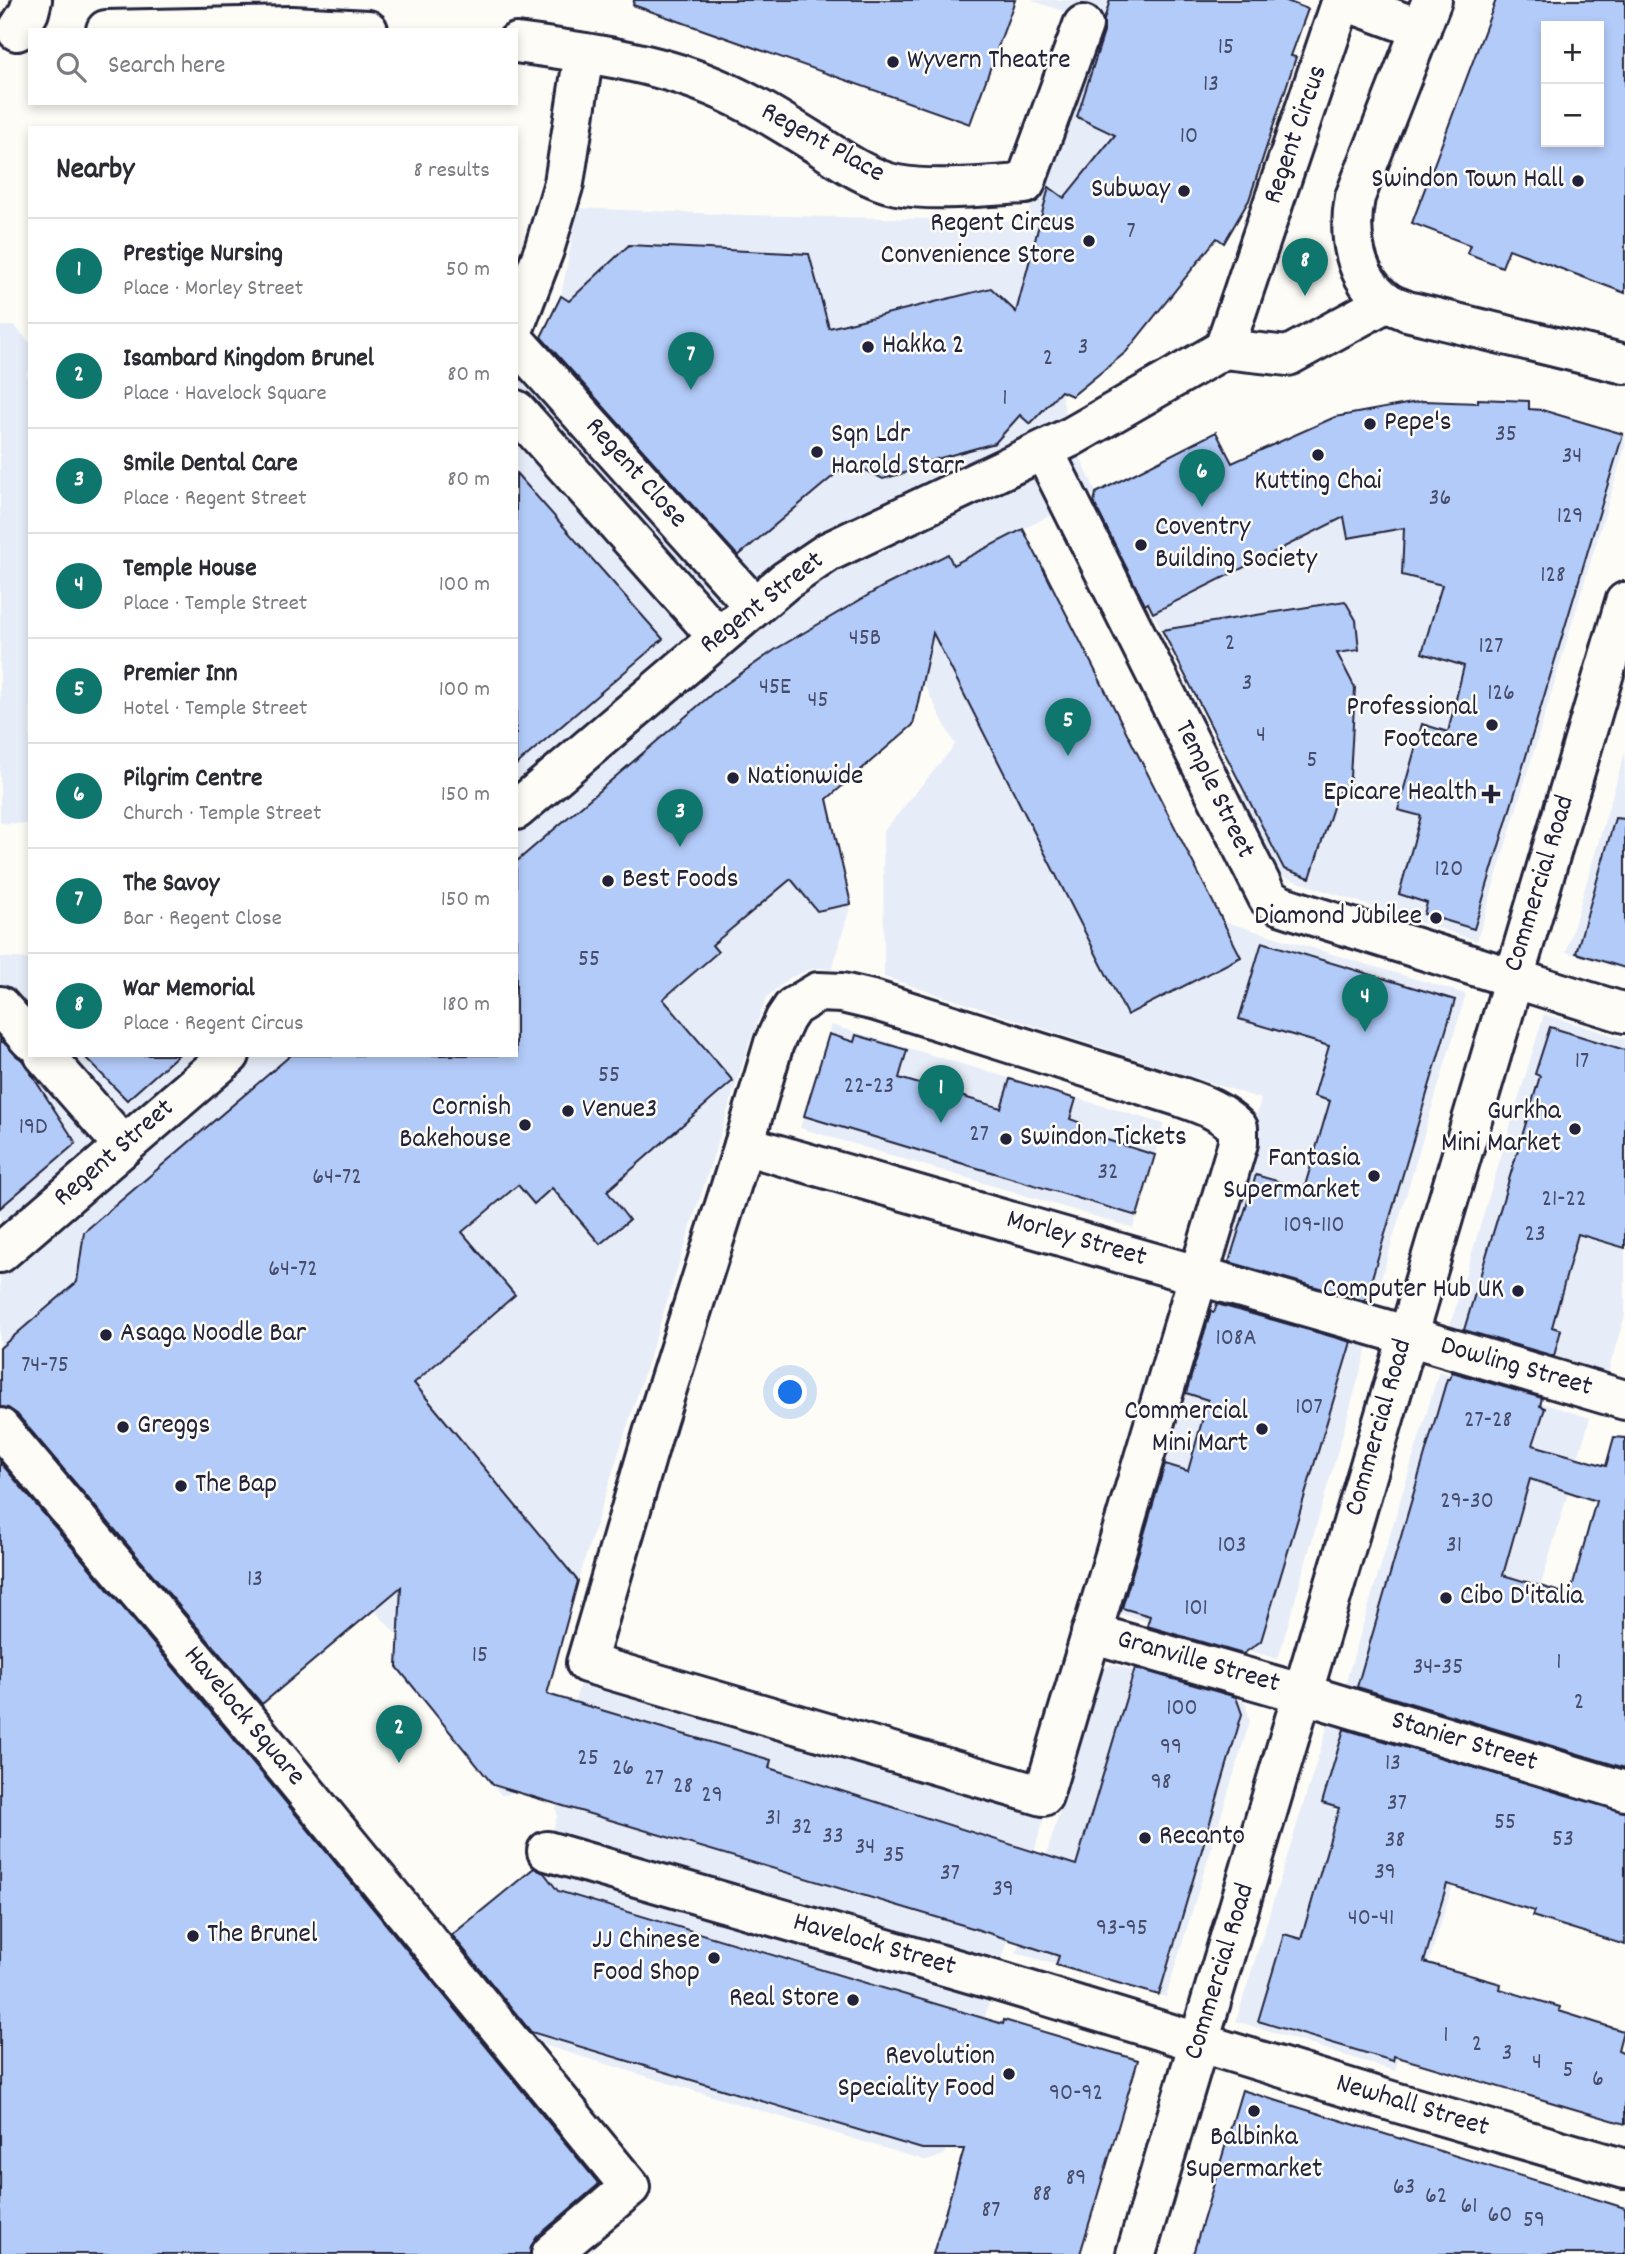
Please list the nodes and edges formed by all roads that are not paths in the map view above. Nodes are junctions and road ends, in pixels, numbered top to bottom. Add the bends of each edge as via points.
1 (1342, 0) edge
2 (1427, 15) edge
3 (1083, 25) dead end
4 (199, 28) edge
5 (330, 28) edge
6 (518, 43) edge
7 (584, 53) junction
8 (1387, 302) junction
9 (518, 318) edge
10 (518, 344) edge
11 (1224, 349) junction
12 (1625, 364) edge
13 (518, 412) edge
14 (1044, 451) junction
15 (1625, 602) edge
16 (754, 606) junction
17 (718, 637) junction
18 (518, 808) edge
19 (1513, 979) junction
20 (0, 1006) edge
21 (1625, 1013) edge
22 (28, 1038) edge
23 (46, 1057) edge
24 (228, 1057) edge
25 (744, 1145) junction
26 (124, 1146) junction
27 (0, 1253) edge
28 (1200, 1276) junction
29 (1407, 1336) junction
30 (1625, 1401) edge
31 (0, 1428) edge
32 (1091, 1633) junction
33 (1304, 1694) junction
34 (1625, 1791) edge
35 (547, 1851) dead end
36 (1200, 2043) junction
37 (1625, 2169) edge
38 (551, 2254) edge
39 (1136, 2254) edge

1 - 2 street, Regent Circus
1 - 11 street, Regent Circus
2 - 8 street, Regent Circus via 1355,197 1351,220 1357,261
3 - 7 street, Regent Place via 1025,184 896,185 838,158 757,107 711,85
4 - 5 street
6 - 7 street
7 - 9 street via 564,183
8 - 11 street via 1289,356
8 - 12 street via 1407,311
10 - 16 street, Regent Close
11 - 14 street
13 - 17 street
14 - 16 street, Regent Street via 828,552
14 - 19 street, Temple Street via 1268,898
15 - 19 street, Commercial Road
16 - 17 street, Regent Street
17 - 18 street, Regent Street
19 - 21 street, Temple Street
19 - 29 street, Commercial Road
20 - 22 street
23 - 26 street
24 - 26 street, Regent Street
25 - 28 street, Morley Street
25 - 28 street via 774,1042 793,1007 818,992 876,1001 1181,1097 1226,1116 1238,1128 1238,1143
25 - 32 street via 586,1662 1043,1796
26 - 27 street, Regent Street
28 - 29 street, Morley Street
28 - 32 street
29 - 30 street, Dowling Street
29 - 33 street, Commercial Road
31 - 38 street, Havelock Square via 245,1717 630,2187
32 - 33 street, Granville Street
33 - 34 street, Stanier Street
33 - 36 street, Commercial Road
35 - 36 street, Havelock Street
36 - 37 street, Newhall Street
36 - 39 street, Commercial Road

